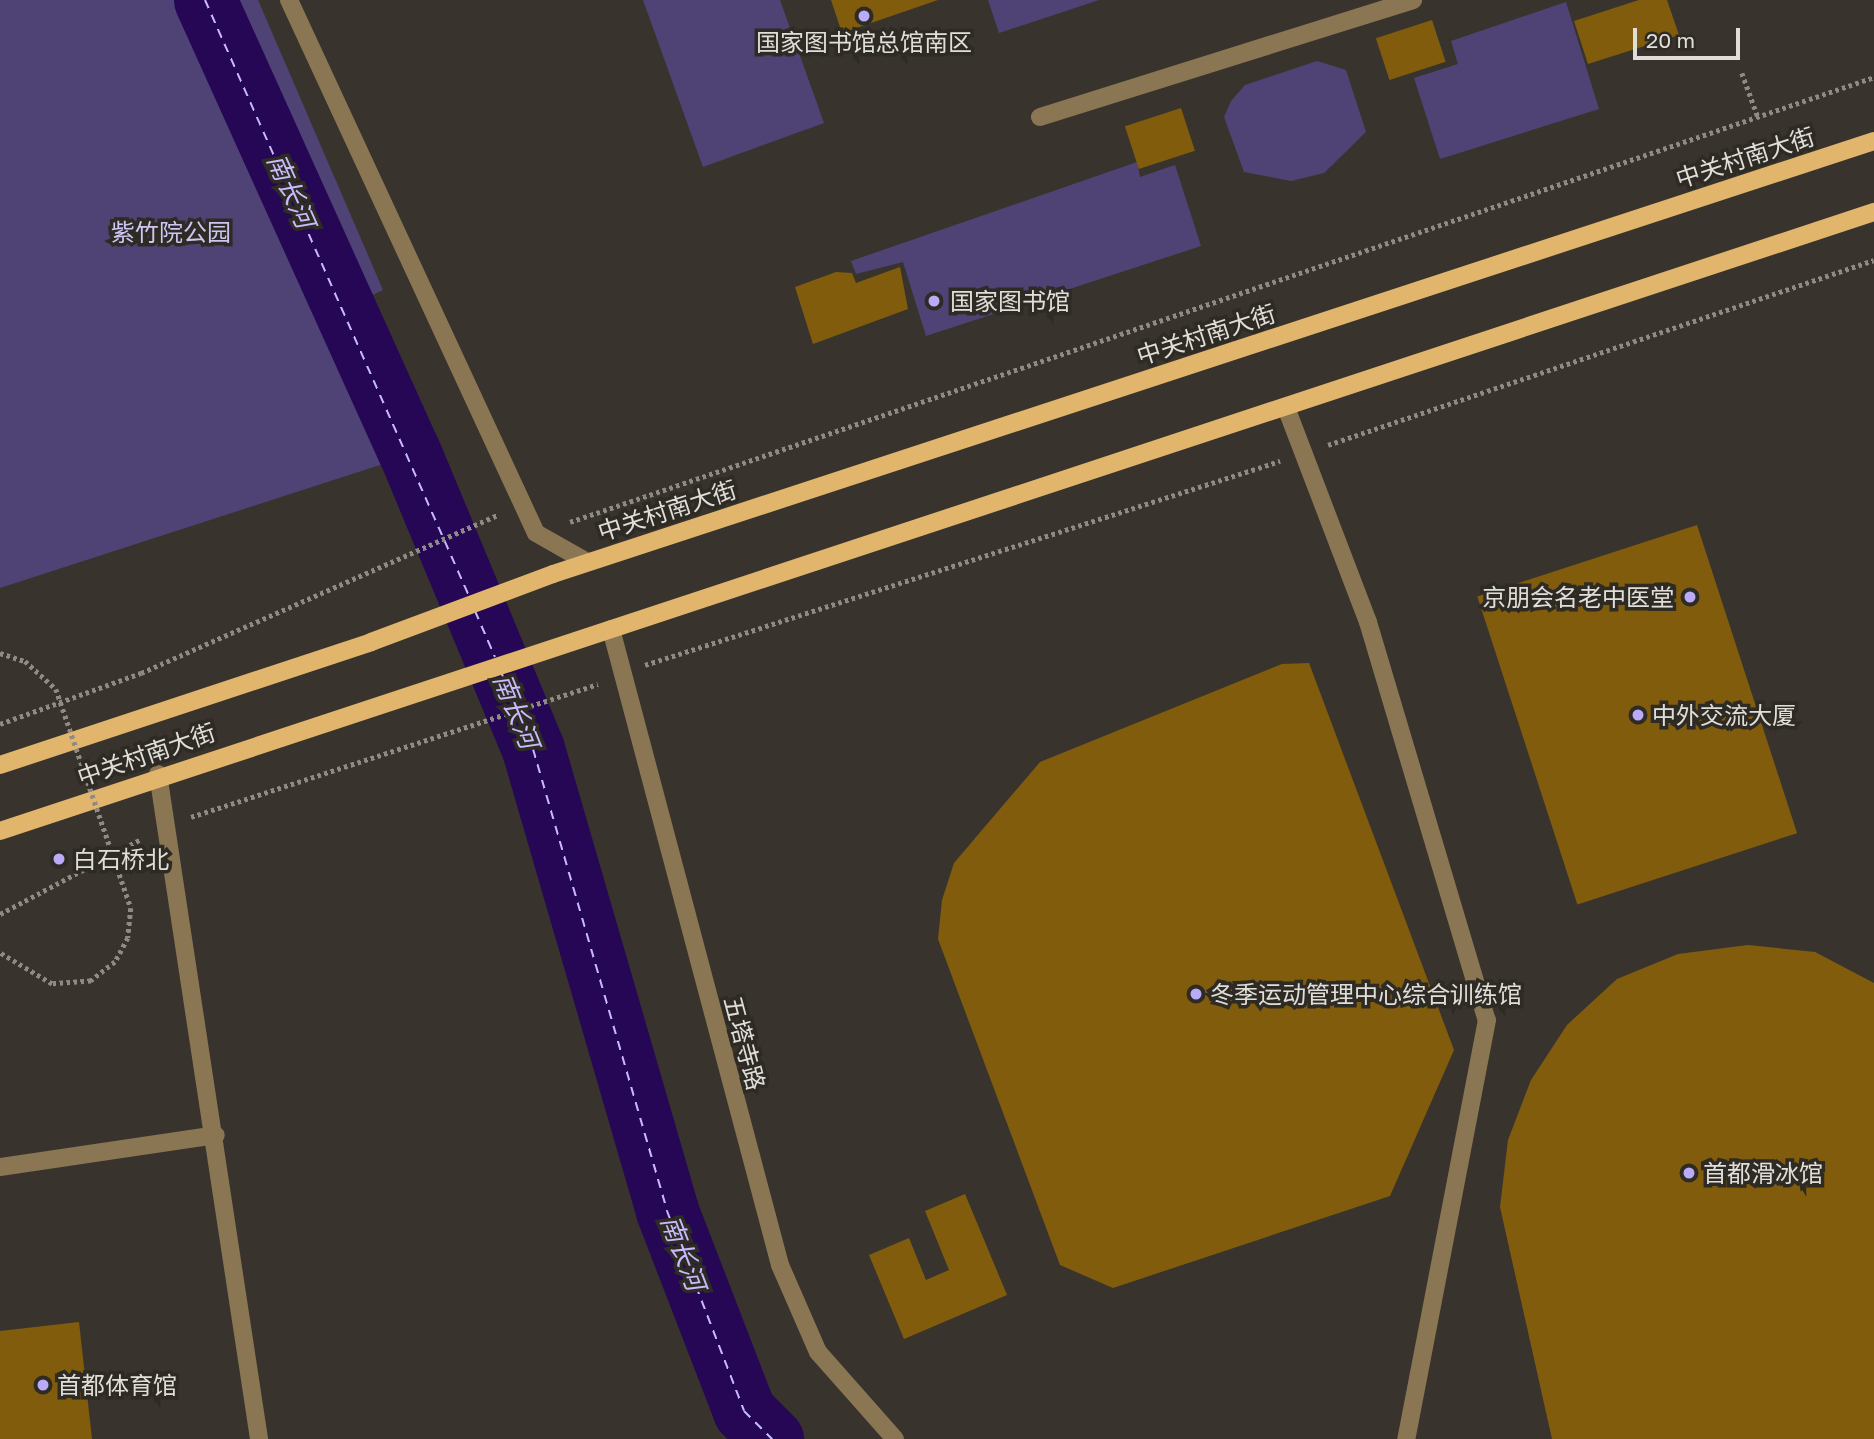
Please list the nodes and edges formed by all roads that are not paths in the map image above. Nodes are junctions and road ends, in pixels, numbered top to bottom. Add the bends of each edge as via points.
1 (289, 0) edge
2 (1413, 0) edge
3 (1040, 117) dead end
4 (1874, 141) edge
5 (1872, 214) edge
6 (1287, 410) junction
7 (587, 562) junction
8 (611, 629) junction
9 (0, 765) edge
10 (159, 774) junction
11 (0, 831) edge
12 (216, 1135) junction
13 (0, 1167) edge
14 (259, 1439) edge
15 (895, 1439) edge
16 (1406, 1439) edge

1 - 7 street via 536,533
2 - 3 street
4 - 7 main road, 中关村南大街
5 - 6 main road
6 - 8 main road
6 - 16 street via 1368,622 1487,1020
7 - 9 main road, 中关村南大街, bridge via 371,642
8 - 10 main road, 中关村南大街
8 - 15 street, 五塔寺路 via 780,1265 818,1352
10 - 11 main road, 中关村南大街
10 - 12 street
12 - 13 street
12 - 14 street

